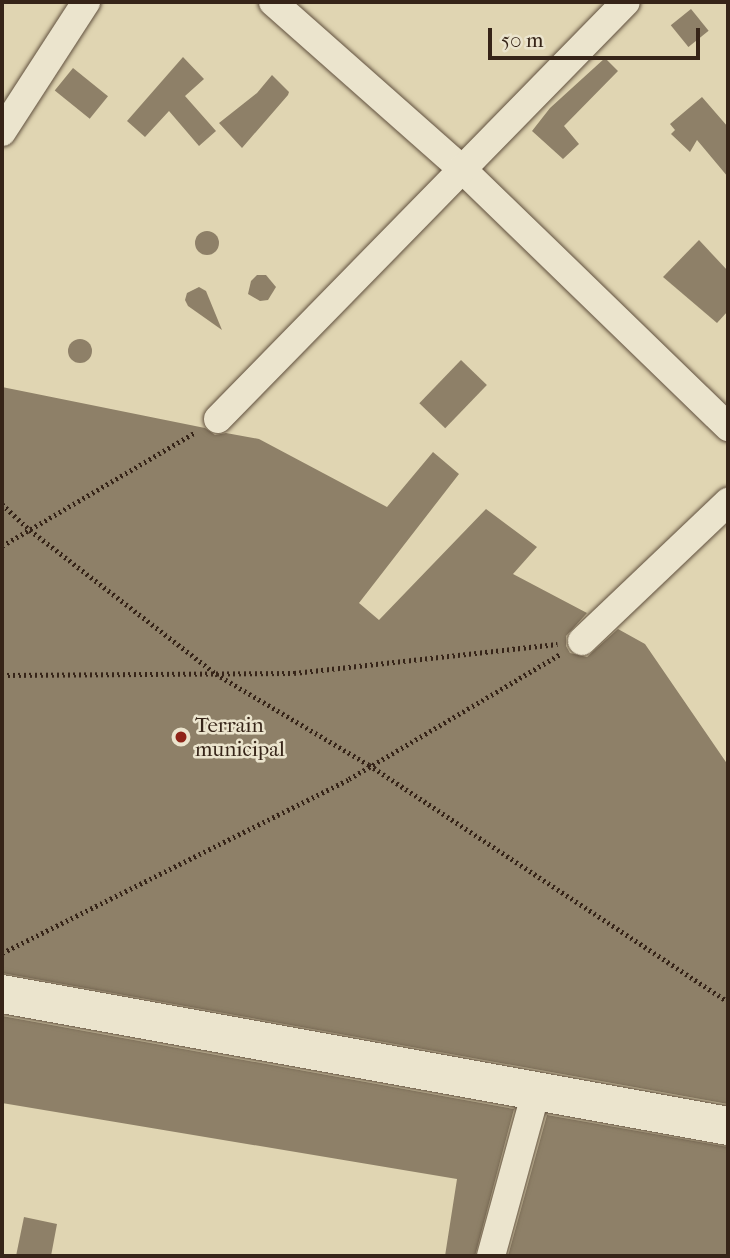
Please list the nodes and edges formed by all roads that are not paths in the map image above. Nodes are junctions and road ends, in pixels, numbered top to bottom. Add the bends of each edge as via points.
1 (86, 2) edge
2 (273, 2) edge
3 (626, 2) edge
4 (2, 132) edge
5 (462, 169) junction
6 (218, 419) road end
7 (728, 427) edge
8 (728, 502) edge
9 (582, 641) road end
10 (2, 994) edge
11 (536, 1091) junction
12 (728, 1126) edge
13 (491, 1256) edge

1 - 4 street
2 - 5 street
3 - 5 street
5 - 6 street
5 - 7 street
8 - 9 street
10 - 11 main road
11 - 12 main road
11 - 13 street

